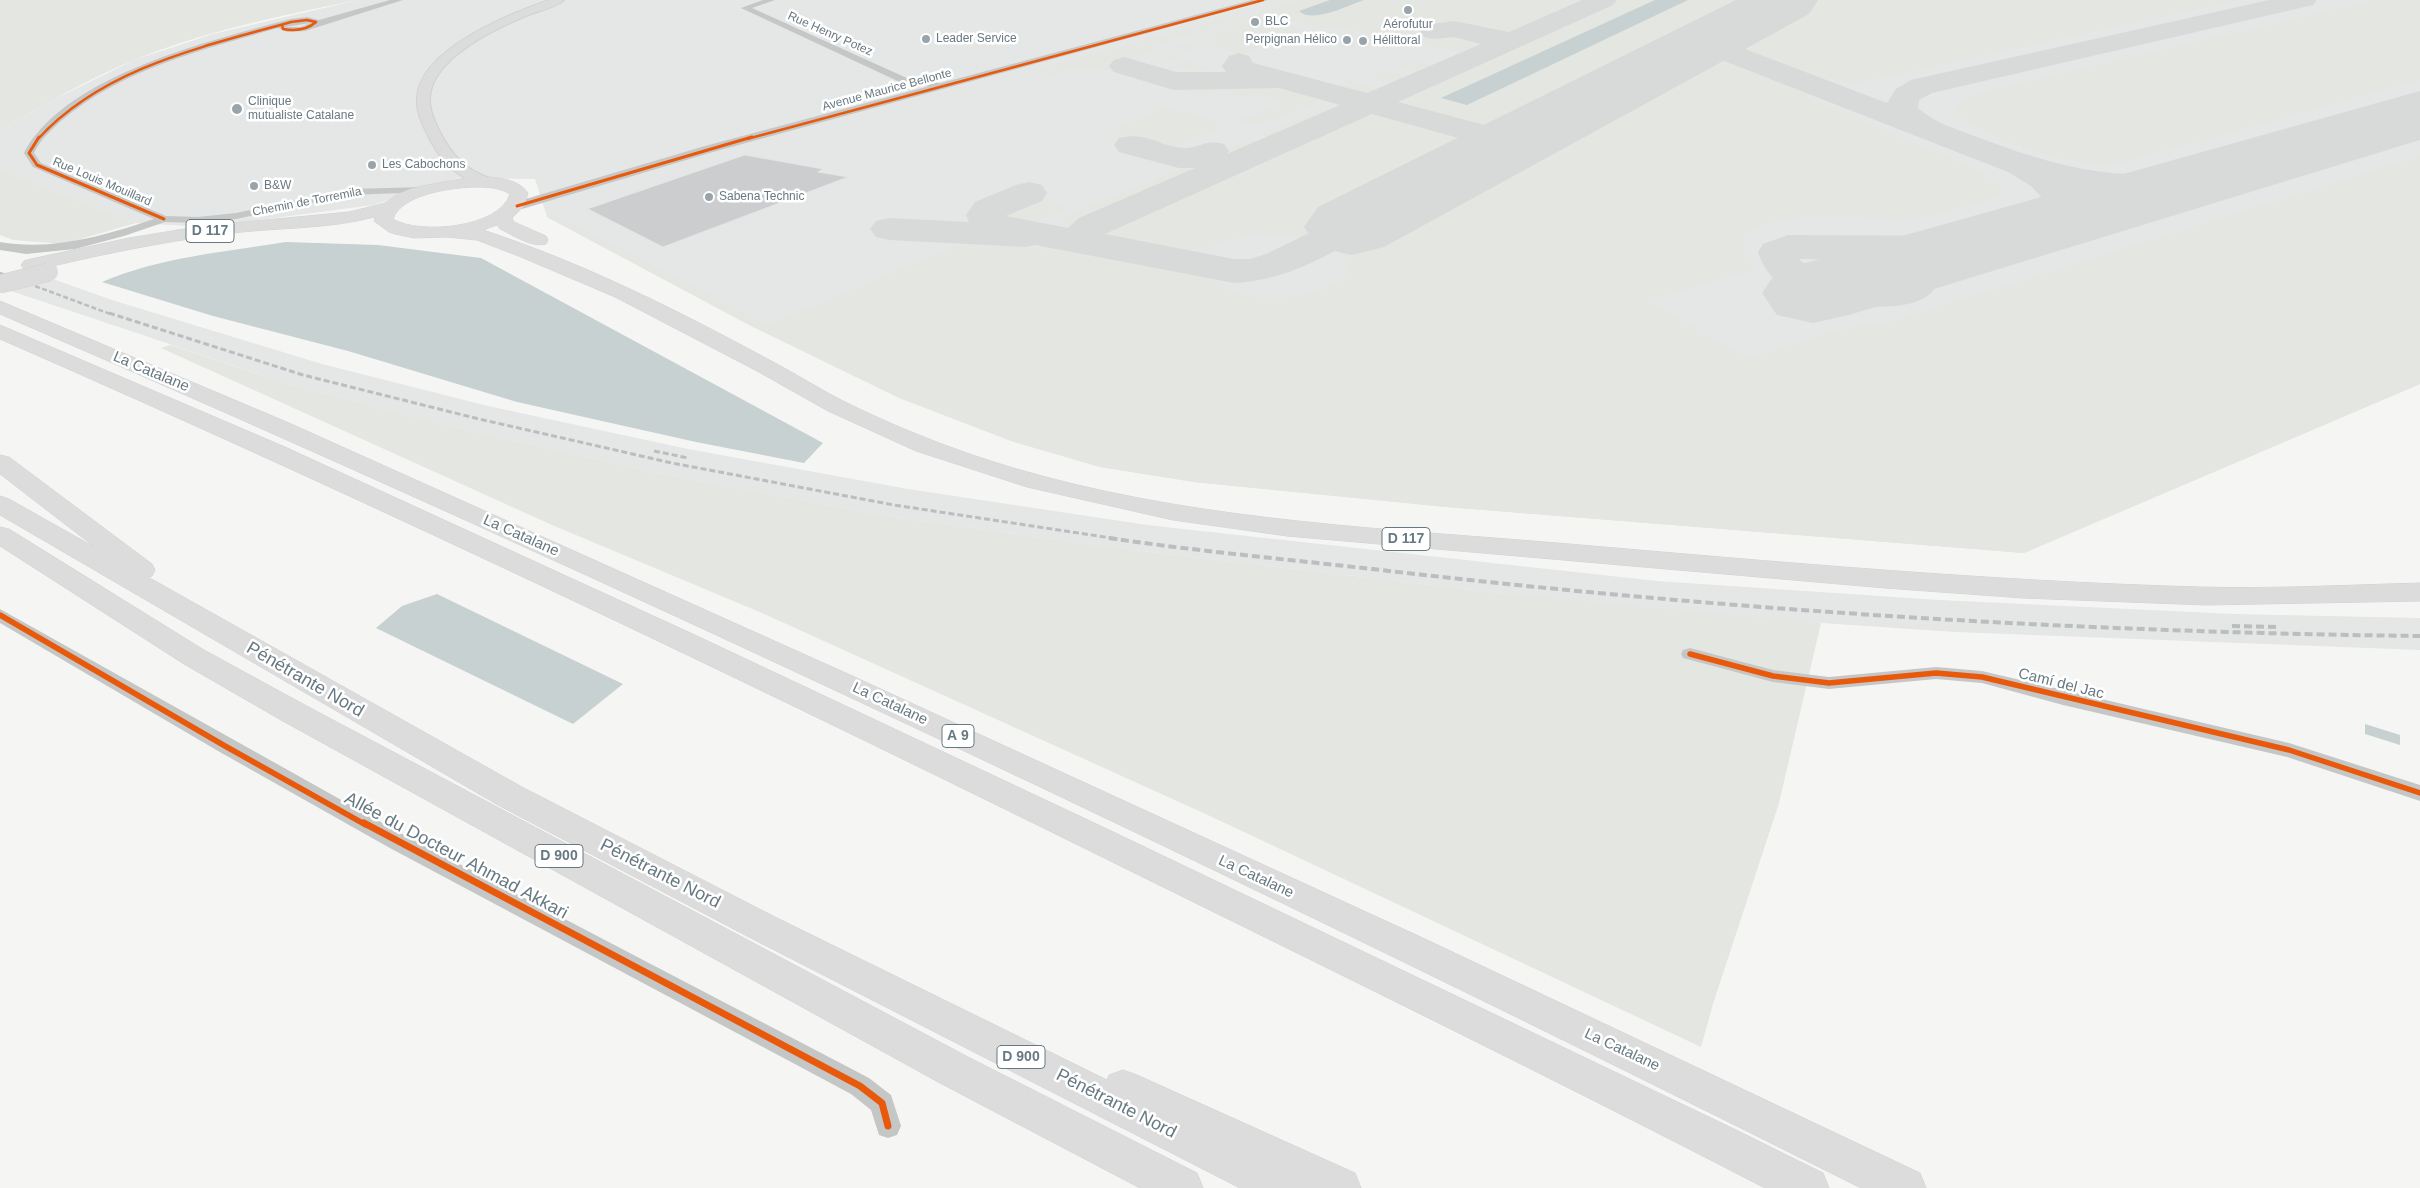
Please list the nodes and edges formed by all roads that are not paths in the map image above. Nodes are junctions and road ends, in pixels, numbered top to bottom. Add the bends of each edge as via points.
1 (399, 0) edge
2 (559, 0) edge
3 (771, 0) edge
4 (1253, 0) edge
5 (1263, 0) edge
6 (906, 88) junction
7 (457, 170) junction
8 (488, 182) junction
9 (430, 189) junction
10 (379, 190) junction
11 (511, 203) junction
12 (394, 204) junction
13 (164, 219) junction
14 (388, 226) junction
15 (449, 232) junction
16 (0, 246) edge
17 (40, 268) junction
18 (0, 272) edge
19 (0, 284) edge
20 (0, 307) edge
21 (0, 331) edge
22 (0, 462) edge
23 (0, 504) edge
24 (0, 535) edge
25 (0, 554) edge
26 (2420, 582) edge
27 (2420, 592) edge
28 (0, 615) edge
29 (1690, 654) dead end
30 (194, 657) junction
31 (2420, 794) edge
32 (510, 796) junction
33 (760, 926) junction
34 (888, 1126) dead end
35 (1128, 1160) junction
36 (1176, 1188) edge
37 (1182, 1188) edge
38 (1283, 1188) edge
39 (1340, 1188) edge
40 (1808, 1188) edge
41 (1905, 1188) edge

1 - 13 street, Rue Louis Mouillard via 314,22 306,28 254,34 146,68 100,88 67,110 32,145 29,153 37,165
2 - 7 main road via 482,34 460,48 444,62 425,90 427,119
3 - 6 street, Rue Henry Potez via 745,6
4 - 6 street, Avenue Maurice Bellonte via 935,84
5 - 11 street, Avenue Maurice Bellonte
6 - 11 street, Avenue Maurice Bellonte via 574,181 537,187
7 - 8 main road
7 - 9 main road via 445,182
8 - 9 main road
8 - 11 main road
9 - 10 street, Chemin de Torremila
9 - 12 main road
10 - 12 street, Chemin de Torremila
10 - 13 street, Chemin de Torremila via 349,192 236,216
11 - 15 main road via 487,223
11 - 26 main road, D 117 via 506,225 906,428 1010,466 1155,500 1276,518 1959,576 2193,585
12 - 14 main road via 384,214 383,221
12 - 17 main road, D 117 via 356,218 227,228 168,237
13 - 16 street, Chemin de Torremila via 75,245 26,250
14 - 15 main road via 412,233
14 - 17 main road, D 117 via 198,242
15 - 27 main road, D 117 via 480,235 622,294 765,366 836,406 924,446 1036,482 1172,512 1287,528 1895,581 2206,596
17 - 18 main road, D 117
17 - 19 main road, D 117, bridge
20 - 41 main road, La Catalane / A 9 via 179,383 762,644 1639,1058
21 - 40 main road, La Catalane / A 9 via 144,393 742,667 1635,1100
22 - 32 main road via 154,579
23 - 32 main road, Pénétrante Nord / D 900
24 - 30 main road, Pénétrante Nord / D 900
25 - 30 main road
28 - 34 street, Allée du Docteur Ahmad Akkari via 396,841 860,1086 882,1103
29 - 31 street, Camí del Jac via 1773,676 1829,683 1936,673 1982,677 2289,750
30 - 35 main road, Pénétrante Nord / D 900 via 936,1060
32 - 33 main road, Pénétrante Nord / D 900
33 - 38 main road, Pénétrante Nord / D 900
33 - 39 main road
35 - 36 main road
35 - 37 main road, Pénétrante Nord / D 900

